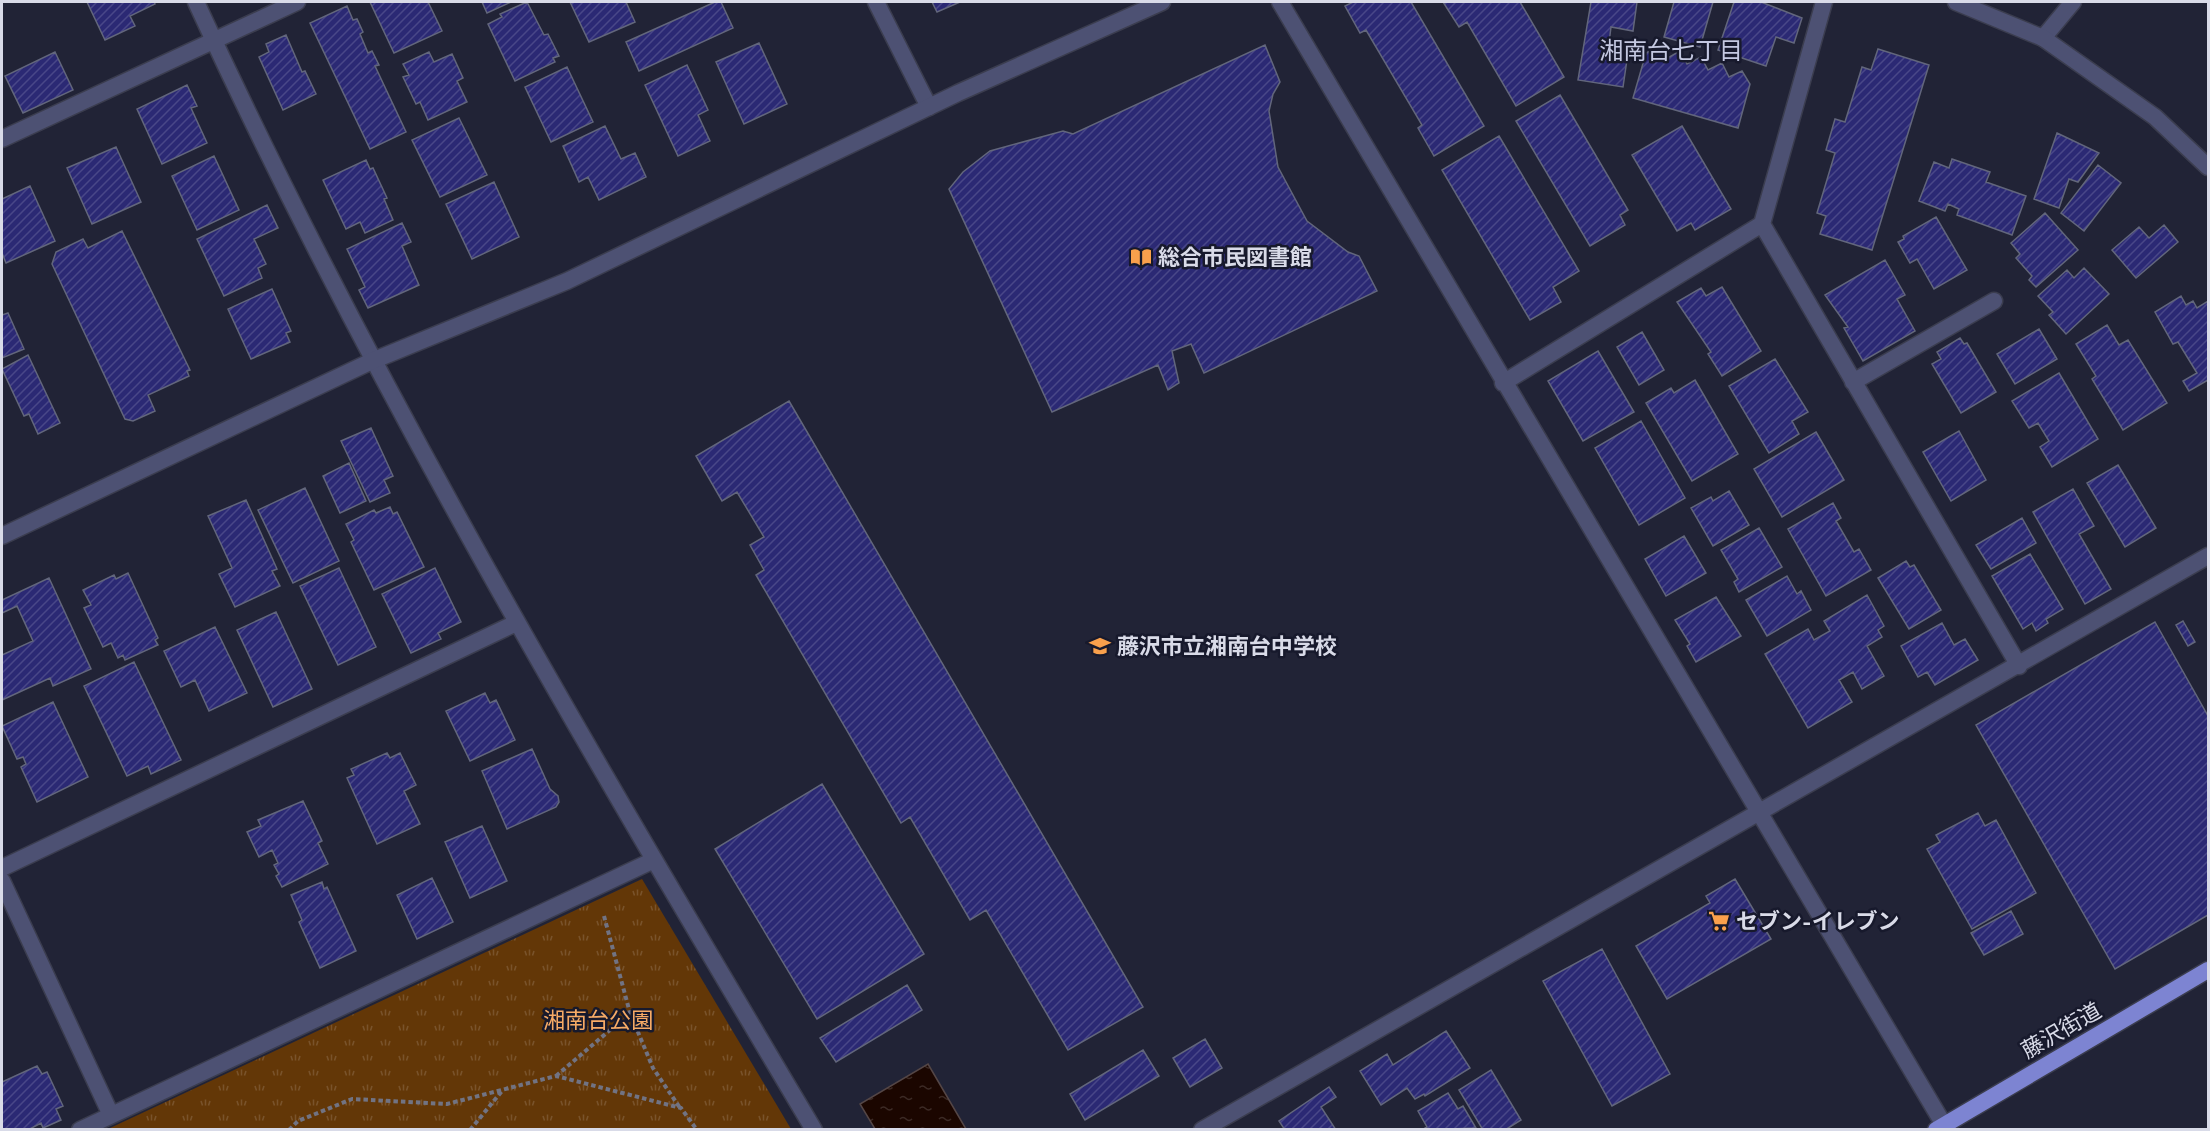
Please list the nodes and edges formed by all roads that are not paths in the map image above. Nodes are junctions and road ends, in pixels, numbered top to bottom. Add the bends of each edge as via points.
1 (196, 2) edge
2 (297, 2) edge
3 (876, 2) edge
4 (1162, 2) edge
5 (1280, 2) edge
6 (1824, 2) edge
7 (1956, 2) edge
8 (2073, 2) edge
9 (2043, 38) junction
10 (215, 42) junction
11 (929, 107) junction
12 (2, 139) edge
13 (2208, 166) edge
14 (1762, 224) junction
15 (1994, 301) dead end
16 (372, 361) junction
17 (1853, 382) junction
18 (1503, 383) junction
19 (2, 536) edge
20 (2208, 556) edge
21 (516, 623) junction
22 (2019, 666) junction
23 (1759, 812) junction
24 (654, 860) junction
25 (2, 868) edge
26 (2, 881) edge
27 (2208, 970) edge
28 (111, 1114) junction
29 (1942, 1128) edge
30 (80, 1130) edge
31 (814, 1130) edge
32 (1202, 1130) edge

1 - 10 street
2 - 10 street
3 - 11 street
4 - 11 street
5 - 18 street
6 - 14 street
7 - 9 street
8 - 9 street
9 - 13 street via 2155,117
10 - 12 street
10 - 16 street
11 - 16 street via 567,281
14 - 17 street
14 - 18 street
15 - 17 street
16 - 19 street
16 - 21 street
17 - 22 street
18 - 23 street
20 - 22 street
21 - 24 street
21 - 25 street
22 - 23 street
23 - 29 street
23 - 32 street
24 - 28 street
24 - 31 street
26 - 28 street
27 - 29 highway, 藤沢街道
28 - 30 street

